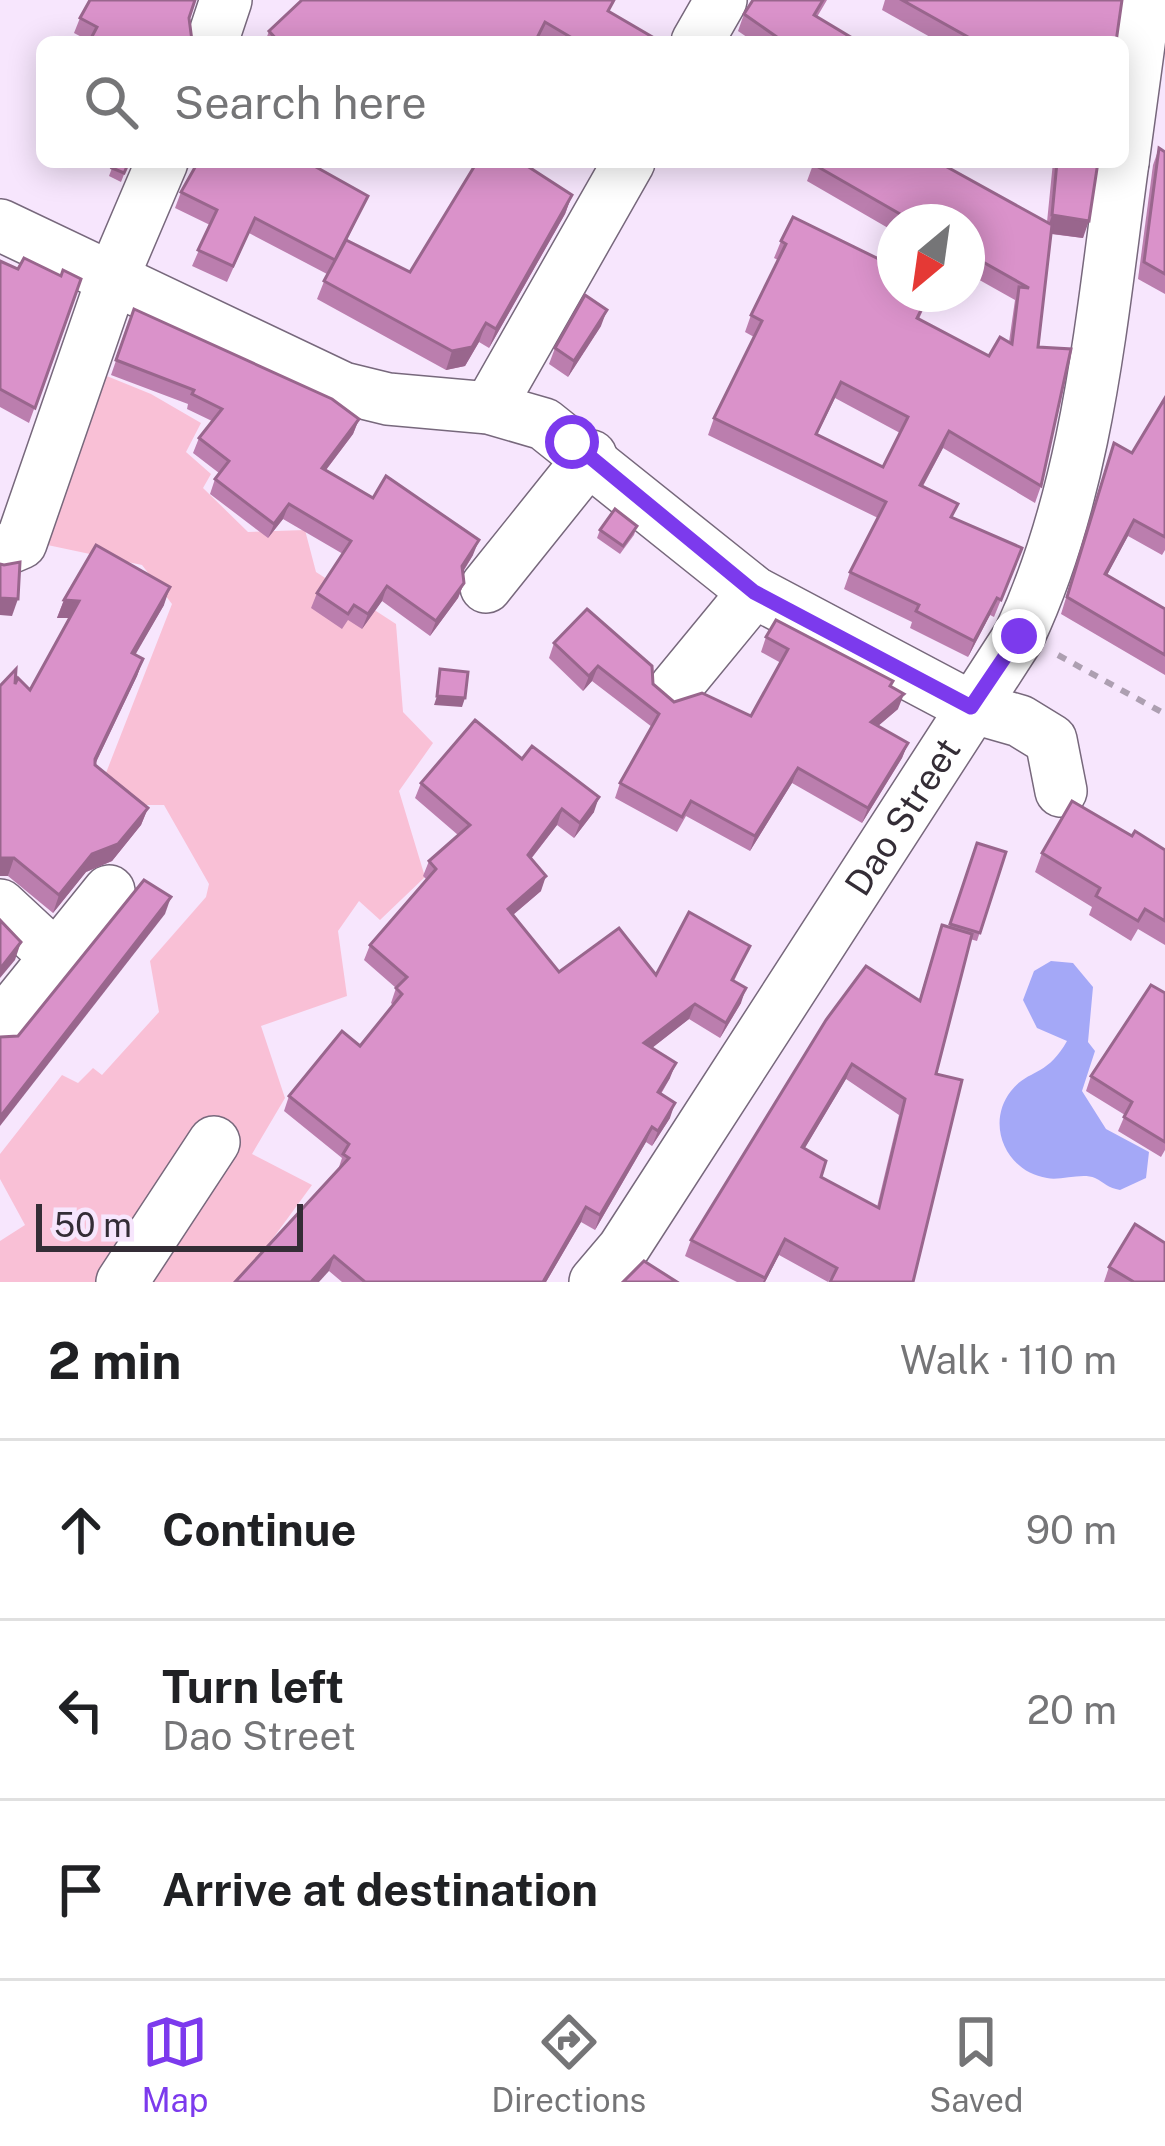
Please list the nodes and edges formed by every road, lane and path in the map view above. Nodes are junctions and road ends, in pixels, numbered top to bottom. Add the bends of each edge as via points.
1 (226, 0) edge
2 (721, 0) edge
3 (1145, 0) edge
4 (214, 36) edge
5 (700, 36) edge
6 (1129, 118) edge
7 (159, 168) edge
8 (626, 168) edge
9 (1122, 168) edge
10 (0, 224) edge
11 (113, 277) junction
12 (489, 408) junction
13 (591, 456) junction
14 (0, 553) edge
15 (486, 587) dead end
16 (754, 592) junction
17 (1019, 636) junction
18 (675, 688) dead end
19 (971, 707) junction
20 (1165, 715) edge
21 (1061, 791) dead end
22 (109, 891) dead end
23 (0, 905) edge
24 (56, 957) junction
25 (0, 1026) edge
26 (214, 1142) dead end
27 (122, 1282) edge
28 (595, 1282) edge

1 - 4 street
2 - 5 street
3 - 6 street, Dao Street
7 - 11 street
8 - 12 street
9 - 17 street, Dao Street via 1068,507
10 - 11 street
11 - 12 street via 344,388
11 - 14 street via 21,543
12 - 13 street via 544,424
13 - 15 street
13 - 16 street
16 - 18 street
16 - 19 street
17 - 19 street, Dao Street
17 - 20 path
19 - 21 street via 1051,740
19 - 28 street, Dao Street
22 - 24 street
23 - 24 street
24 - 25 street
26 - 27 street

